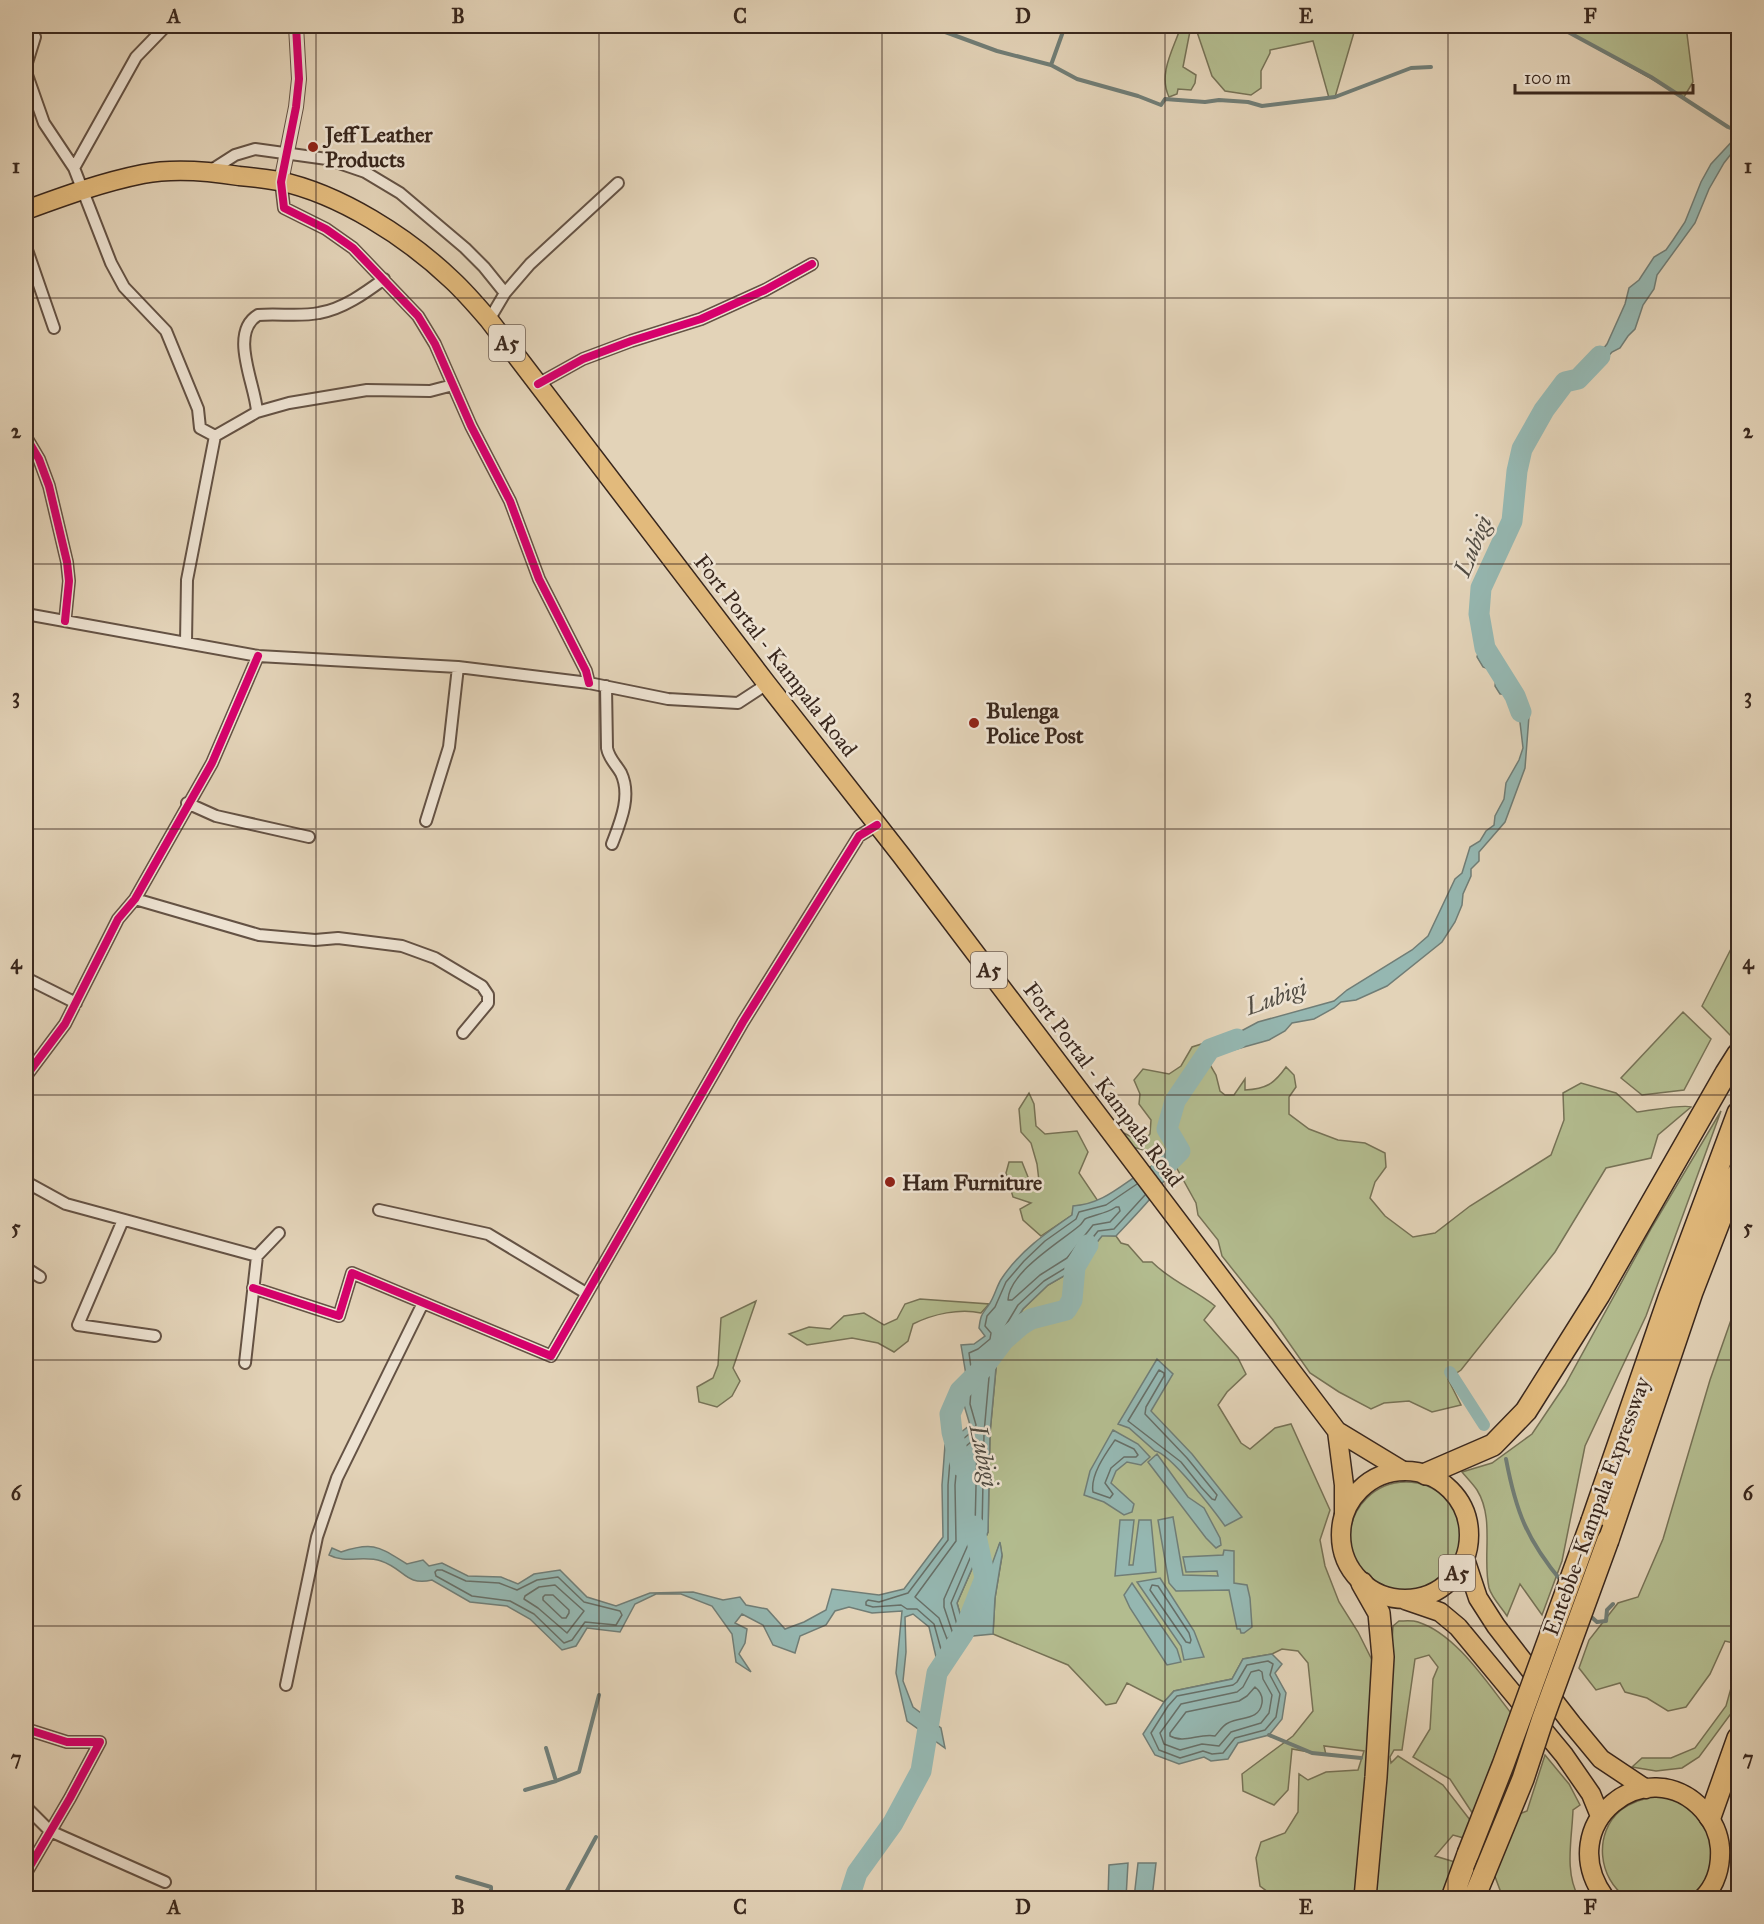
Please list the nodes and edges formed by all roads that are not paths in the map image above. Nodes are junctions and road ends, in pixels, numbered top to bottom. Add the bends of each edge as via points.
1 (166, 26) edge
2 (296, 26) edge
3 (35, 37) dead end
4 (26, 66) edge
5 (26, 72) edge
6 (286, 152) junction
7 (74, 168) junction
8 (210, 171) junction
9 (281, 182) junction
10 (618, 183) dead end
11 (83, 190) junction
12 (26, 210) edge
13 (26, 247) edge
14 (812, 264) dead end
15 (384, 279) junction
16 (505, 293) junction
17 (489, 320) junction
18 (54, 328) dead end
19 (538, 384) junction
20 (453, 386) junction
21 (257, 412) junction
22 (26, 436) edge
23 (215, 436) junction
24 (26, 614) edge
25 (65, 621) junction
26 (186, 642) junction
27 (258, 656) junction
28 (458, 667) junction
29 (589, 683) junction
30 (767, 684) junction
31 (606, 686) junction
32 (187, 803) junction
33 (426, 821) dead end
34 (878, 825) junction
35 (309, 837) dead end
36 (612, 844) dead end
37 (135, 900) junction
38 (26, 978) edge
39 (76, 1003) junction
40 (463, 1033) dead end
41 (1738, 1054) edge
42 (26, 1076) edge
43 (1738, 1113) edge
44 (1738, 1173) edge
45 (26, 1182) edge
46 (379, 1210) dead end
47 (123, 1220) junction
48 (279, 1233) dead end
49 (257, 1256) junction
50 (26, 1268) edge
51 (39, 1276) dead end
52 (253, 1288) junction
53 (586, 1293) junction
54 (423, 1303) junction
55 (155, 1336) dead end
56 (244, 1363) dead end
57 (1337, 1431) junction
58 (1403, 1471) junction
59 (1426, 1474) junction
60 (1344, 1514) junction
61 (1465, 1559) junction
62 (1362, 1583) junction
63 (1402, 1599) junction
64 (286, 1685) dead end
65 (26, 1729) edge
66 (1738, 1738) edge
67 (1646, 1788) junction
68 (26, 1807) edge
69 (1600, 1816) junction
70 (1710, 1817) junction
71 (50, 1830) junction
72 (26, 1873) edge
73 (165, 1882) dead end
74 (1718, 1890) edge
75 (1365, 1899) edge
76 (1452, 1899) edge
77 (1474, 1899) edge
78 (1605, 1899) edge
79 (1703, 1899) edge

1 - 7 street via 136,57
2 - 6 street via 299,79
3 - 4 street
5 - 7 street via 44,123
6 - 8 street via 245,151
6 - 9 street
6 - 16 street via 340,162 385,183 465,248
7 - 11 street
8 - 9 main road, Fort Portal - Kampala Road / A5
8 - 11 main road, Fort Portal - Kampala Road / A5 via 145,173
9 - 15 street via 284,208 353,248
9 - 17 main road, Fort Portal - Kampala Road / A5 via 344,205 409,244 451,279
10 - 16 street via 543,251
11 - 12 main road, Fort Portal - Kampala Road / A5
11 - 23 street via 111,263 124,287 166,332 198,409 200,428
13 - 18 street
14 - 19 street via 701,319 583,359
15 - 20 street via 422,322
15 - 21 street via 352,300 318,314 264,314 253,318 248,324 244,349
16 - 17 street
17 - 19 main road, Fort Portal - Kampala Road / A5
19 - 30 main road, Fort Portal - Kampala Road / A5
20 - 21 street via 430,391 350,392
20 - 29 street via 510,501 539,579
21 - 23 street
22 - 25 street via 49,486 67,562
23 - 26 street via 187,580
24 - 25 street
25 - 26 street
26 - 27 street
27 - 28 street
27 - 32 street via 212,763
28 - 29 street
28 - 33 street via 449,747
29 - 31 street
30 - 31 street via 738,703 668,699
30 - 34 main road, Fort Portal - Kampala Road / A5
31 - 36 street via 607,748 620,773 625,796
32 - 35 street via 216,816
32 - 37 street
34 - 53 street via 859,836 743,1022
34 - 57 main road, Fort Portal - Kampala Road / A5
37 - 39 street via 118,919
37 - 40 street via 259,935 402,946 435,958 482,986 488,995 488,1003
38 - 39 street
39 - 42 street
41 - 59 highway via 1599,1294 1526,1411 1493,1445
43 - 76 highway, Entebbe–Kampala Expressway, bridge
44 - 77 highway, Entebbe–Kampala Expressway, bridge via 1692,1292 1523,1779
45 - 47 street via 66,1204
46 - 53 street via 488,1234
47 - 49 street
47 - 55 street via 78,1325
48 - 49 street
49 - 52 street
50 - 51 street
52 - 54 street via 339,1316 352,1273
52 - 56 street
53 - 54 street via 550,1356
54 - 64 street via 337,1478 317,1537
57 - 58 main road, A5
57 - 60 main road, A5
58 - 59 main road, A5
58 - 60 main road, A5 via 1384,1474 1366,1484
59 - 61 main road, A5 via 1441,1482 1464,1508 1469,1525
60 - 62 main road, A5 via 1342,1551
61 - 63 main road, A5 via 1455,1576 1440,1589 1422,1597
61 - 67 main road, A5 via 1478,1598 1565,1716 1600,1759
62 - 63 main road, A5 via 1381,1595
62 - 75 highway via 1379,1613 1383,1657
63 - 69 main road, A5 via 1440,1612 1458,1627 1564,1755 1591,1794
65 - 71 street via 67,1742 100,1742
66 - 70 highway
67 - 69 main road, A5 via 1620,1797
67 - 70 main road, A5 via 1678,1792 1696,1802
68 - 71 street
69 - 78 main road, A5 via 1589,1843 1588,1858 1596,1886
70 - 74 main road, A5 via 1719,1838
71 - 72 street
71 - 73 street
74 - 79 main road, A5

